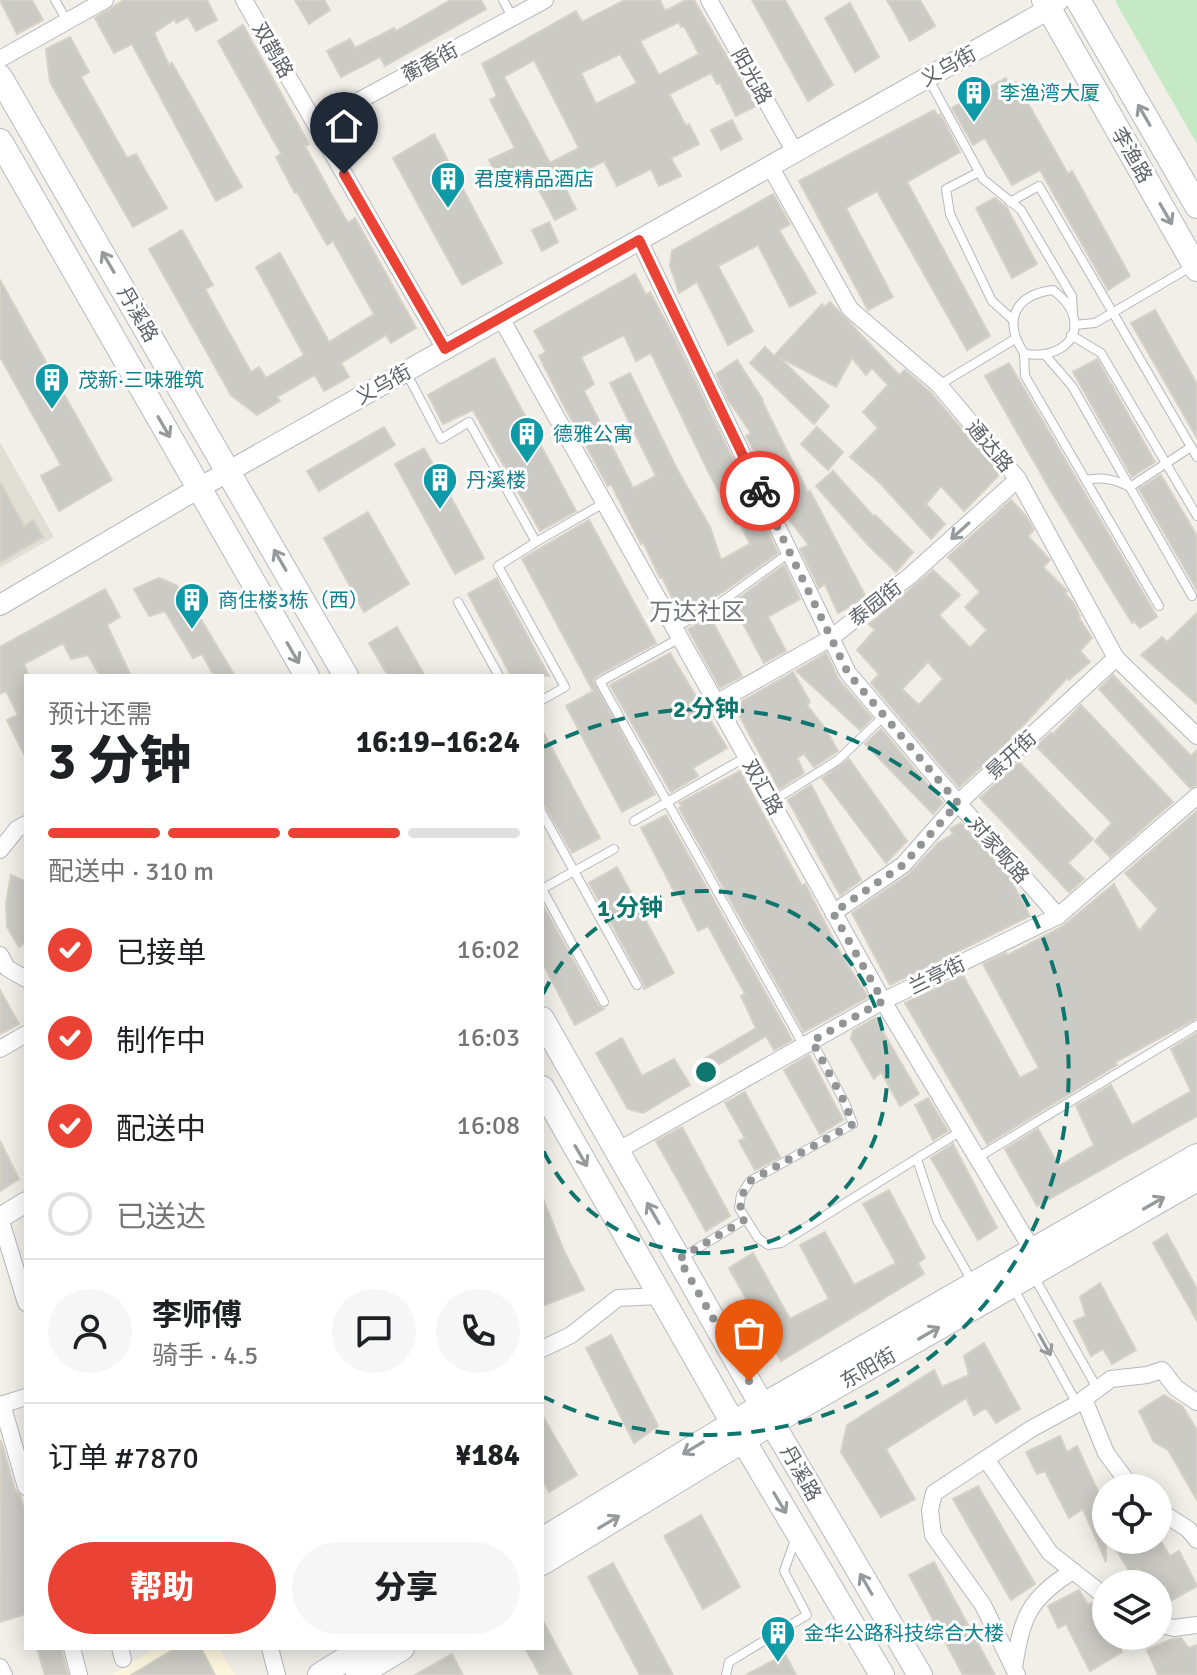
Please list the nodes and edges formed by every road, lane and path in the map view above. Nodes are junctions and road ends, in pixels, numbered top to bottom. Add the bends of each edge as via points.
1 (55, 0) edge
2 (105, 0) edge
3 (244, 0) edge
4 (503, 0) edge
5 (545, 0) edge
6 (709, 0) edge
7 (1078, 0) edge
8 (1051, 3) edge
9 (513, 18) junction
10 (67, 21) junction
11 (0, 59) edge
12 (0, 77) edge
13 (927, 78) junction
14 (316, 124) junction
15 (0, 141) edge
16 (795, 152) junction
17 (770, 166) junction
18 (979, 172) junction
19 (1010, 202) junction
20 (1197, 206) edge
21 (639, 240) junction
22 (1196, 267) edge
23 (1073, 313) junction
24 (1113, 313) junction
25 (501, 318) junction
26 (1013, 320) junction
27 (1074, 325) junction
28 (1071, 335) junction
29 (1015, 339) junction
30 (445, 349) junction
31 (1024, 353) junction
32 (1046, 356) junction
33 (406, 371) junction
34 (939, 385) junction
35 (1191, 447) junction
36 (1197, 457) edge
37 (1166, 463) junction
38 (229, 471) junction
39 (1018, 479) junction
40 (1086, 480) junction
41 (1130, 487) junction
42 (199, 488) junction
43 (604, 503) junction
44 (1197, 516) edge
45 (536, 542) junction
46 (790, 552) junction
47 (1192, 596) dead end
48 (458, 602) dead end
49 (0, 605) edge
50 (1159, 606) dead end
51 (677, 633) junction
52 (831, 638) junction
53 (1116, 658) junction
54 (306, 674) edge
55 (345, 674) edge
56 (498, 674) edge
57 (544, 699) edge
58 (716, 703) junction
59 (884, 716) junction
60 (1197, 736) edge
61 (746, 757) junction
62 (1197, 796) edge
63 (667, 802) junction
64 (771, 802) junction
65 (958, 803) junction
66 (544, 817) edge
67 (634, 821) dead end
68 (24, 825) edge
69 (614, 849) dead end
70 (0, 850) edge
71 (574, 871) junction
72 (544, 888) edge
73 (544, 893) edge
74 (833, 913) junction
75 (1058, 916) junction
76 (0, 955) edge
77 (24, 978) edge
78 (637, 985) dead end
79 (883, 1001) junction
80 (604, 1002) dead end
81 (544, 1023) edge
82 (1197, 1025) edge
83 (24, 1035) edge
84 (808, 1044) junction
85 (0, 1049) edge
86 (544, 1092) edge
87 (961, 1131) junction
88 (617, 1151) junction
89 (1197, 1156) edge
90 (977, 1158) junction
91 (917, 1159) junction
92 (1197, 1179) edge
93 (24, 1203) edge
94 (0, 1218) edge
95 (744, 1220) junction
96 (679, 1259) junction
97 (1026, 1270) junction
98 (974, 1284) junction
99 (24, 1296) edge
100 (660, 1296) junction
101 (544, 1348) edge
102 (1086, 1397) junction
103 (24, 1398) edge
104 (1197, 1402) edge
105 (1, 1405) edge
106 (767, 1414) junction
107 (738, 1432) junction
108 (986, 1459) junction
109 (1122, 1474) edge
110 (24, 1480) edge
111 (1172, 1519) edge
112 (798, 1533) junction
113 (544, 1539) edge
114 (1197, 1540) edge
115 (544, 1562) edge
116 (1073, 1571) junction
117 (1092, 1586) edge
118 (1197, 1625) edge
119 (1172, 1628) edge
120 (73, 1650) edge
121 (271, 1650) edge
122 (361, 1650) edge
123 (399, 1650) edge
124 (0, 1667) edge
125 (1016, 1671) edge
126 (4, 1675) edge
127 (79, 1675) edge
128 (277, 1675) edge
129 (320, 1675) edge
130 (358, 1675) edge
131 (726, 1675) edge
132 (882, 1675) edge
133 (920, 1675) edge

1 - 10 lane
2 - 10 street
3 - 14 street, 双鹊路
4 - 9 lane
5 - 9 street, 蘅香街
6 - 16 street, 阳光路
20 -> 7 main road, 李渔路
8 - 13 street, 义乌街
8 -> 22 main road, 李渔路
9 - 14 street, 蘅香街
10 - 11 street
38 -> 12 main road, 丹溪路
13 - 16 street, 义乌街
13 - 18 lane
14 - 30 street, 双鹊路
15 -> 42 main road, 丹溪路
16 - 17 street, 义乌街
17 - 21 street, 义乌街
17 - 34 street, 通达路 via 850,309
18 - 19 lane
18 - 26 lane via 946,189 950,214 992,301
19 - 23 lane via 1021,210 1072,296
19 - 24 lane via 1039,186
21 - 25 street, 义乌街
21 - 46 street, 对家畈路
22 - 24 lane
23 - 26 lane via 1053,290 1041,291 1026,298
23 - 27 lane
24 - 27 lane via 1095,323
24 - 35 lane
25 - 30 street, 义乌街
25 - 43 street, 双汇路
26 - 29 lane
27 - 28 lane
28 - 32 lane via 1058,352
28 - 37 lane via 1101,353
29 - 31 lane
29 - 34 lane
30 - 33 street, 义乌街
31 - 32 lane
31 - 40 lane via 1025,376
32 - 41 lane via 1072,386
33 - 38 street, 义乌街
33 - 45 lane via 441,439 469,422
34 - 39 street, 通达路
35 - 36 lane
35 - 37 lane
37 - 41 lane
37 - 44 lane
38 - 42 street, 义乌街
55 -> 38 main road, 丹溪路
39 -> 52 street, 泰园街
39 - 53 street, 通达路
40 - 41 lane via 1099,477
40 - 50 lane
41 - 47 lane
42 - 49 street, 义乌街
42 -> 54 main road, 丹溪路
43 - 45 lane
43 - 51 street, 双汇路
45 - 57 lane via 498,566 565,687
46 - 51 lane
46 - 52 street, 对家畈路
48 - 56 lane
51 - 58 street, 双汇路
51 - 63 lane via 600,682
52 - 58 street, 泰园街
52 - 59 street, 对家畈路 via 848,673
53 - 60 street, 通达路
53 - 65 street, 景开街
58 - 61 street, 双汇路
59 - 64 lane via 838,760
59 - 65 street, 对家畈路
61 - 63 lane
61 - 64 street, 双汇路
62 - 75 street, 兰亭街
63 - 67 lane
63 - 84 lane
64 - 74 street, 双汇路
65 - 74 street, 景开街 via 903,865
65 - 75 street, 对家畈路
66 - 71 lane
68 - 70 street
69 - 71 lane
71 - 72 lane
71 - 78 lane
73 - 80 lane
74 - 79 street, 双汇路
75 - 79 street, 兰亭街
76 - 77 street via 7,968
79 - 84 street, 兰亭街
79 - 87 street, 双汇路
81 - 88 main road, 丹溪路
82 - 90 lane
83 - 85 street
84 - 88 street, 兰亭街
84 - 95 lane via 853,1124 750,1181 739,1208
86 -> 100 main road, 丹溪路
87 - 90 street, 双汇路
87 - 91 lane
96 -> 88 main road, 丹溪路
89 - 97 main road, 东阳街
90 - 97 street, 双汇路
91 - 95 lane via 781,1243 768,1245
91 - 98 lane via 937,1220
97 -> 92 main road, 东阳街
93 - 94 street
94 - 99 street
95 - 96 lane
96 - 106 main road, 丹溪路
97 - 98 main road, 东阳街
97 -> 102 lane
97 - 102 lane
106 -> 97 main road, 东阳街
98 - 106 main road, 东阳街
100 - 101 street via 618,1298 571,1335
100 - 107 main road, 丹溪路
102 - 104 street via 1111,1379 1162,1370
102 - 108 street
102 - 109 street via 1106,1453
103 - 105 street
105 - 110 street
106 - 107 main road, 东阳街
133 -> 106 main road, 丹溪路
107 -> 112 main road, 丹溪路
107 -> 113 main road, 东阳街
115 -> 107 main road, 东阳街
108 - 116 street via 1050,1553
108 - 125 street via 934,1493 933,1535 983,1605
111 - 114 street
112 - 131 lane via 784,1571 807,1615 729,1662
112 - 132 main road, 丹溪路
116 - 117 street
116 - 125 street via 1037,1598 1024,1621
118 - 119 street
120 - 127 street
121 - 128 street
122 - 129 main road
123 - 130 main road
124 - 126 street

